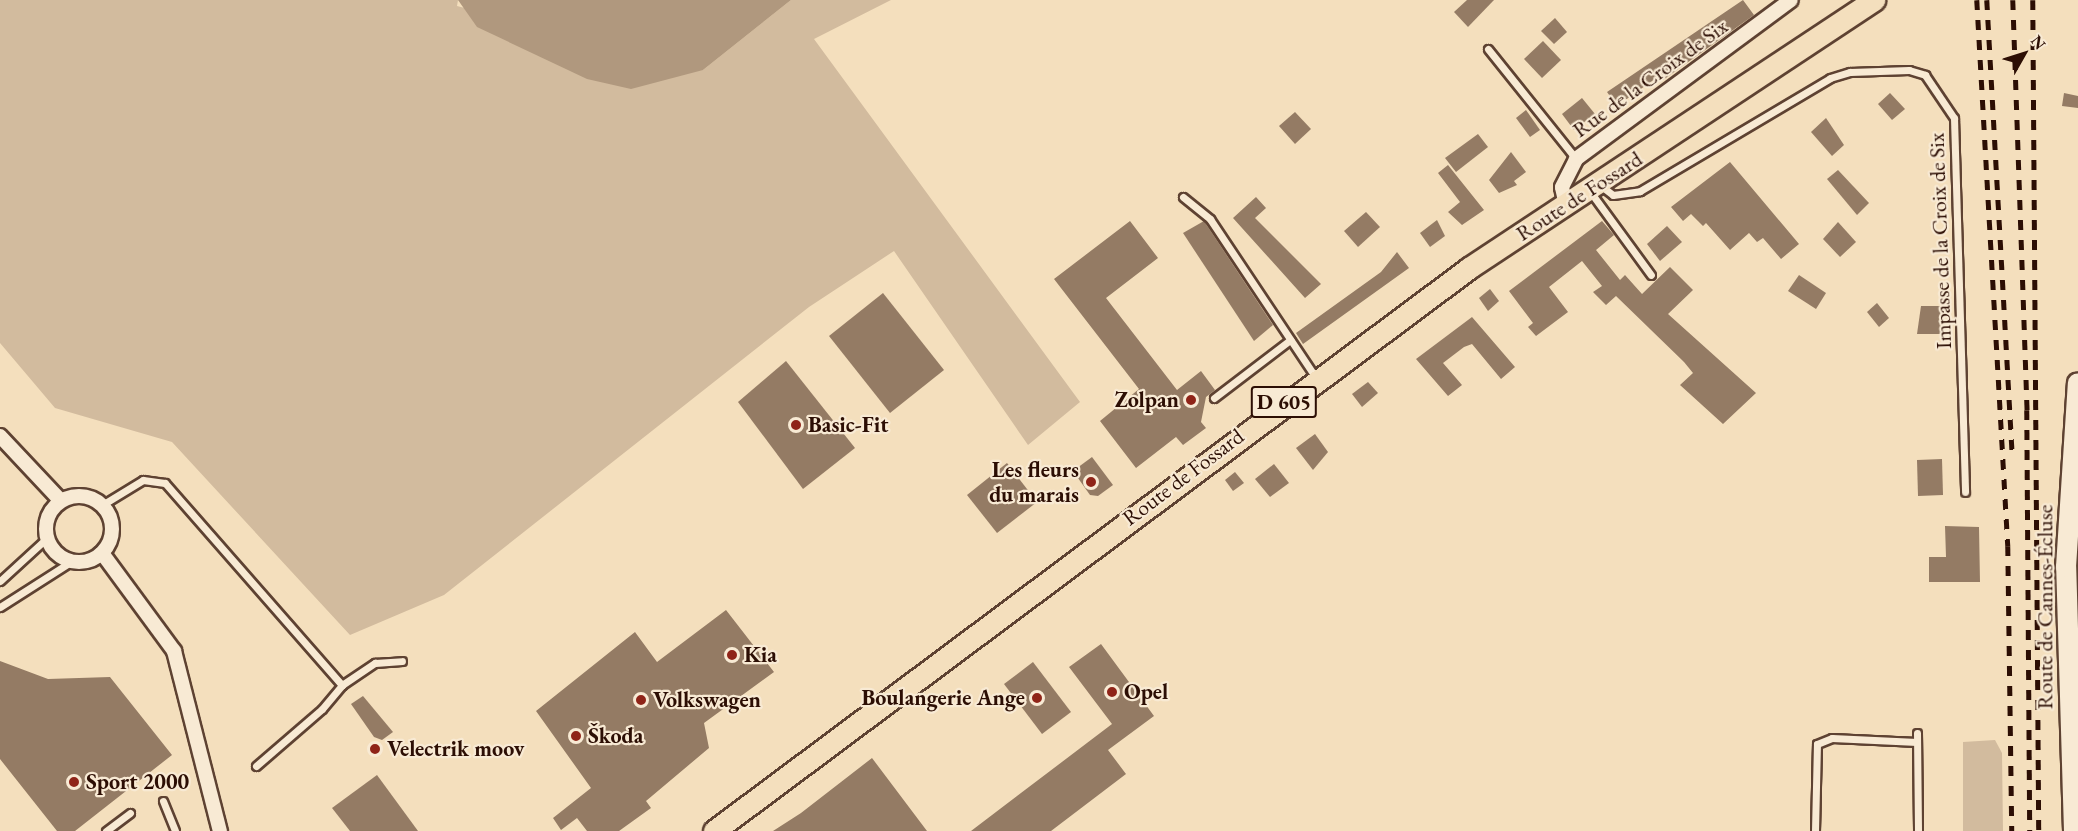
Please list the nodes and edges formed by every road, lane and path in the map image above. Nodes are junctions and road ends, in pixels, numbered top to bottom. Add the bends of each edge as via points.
1 (1791, 0) edge
2 (1874, 0) edge
3 (1488, 49) dead end
4 (1576, 159) junction
5 (1594, 186) junction
6 (1183, 197) dead end
7 (1566, 205) junction
8 (1651, 275) dead end
9 (1290, 340) junction
10 (1316, 378) junction
11 (2078, 383) edge
12 (1214, 398) dead end
13 (0, 436) edge
14 (1965, 492) dead end
15 (61, 501) junction
16 (102, 505) junction
17 (47, 538) junction
18 (102, 553) junction
19 (72, 561) junction
20 (0, 581) edge
21 (0, 607) edge
22 (402, 661) dead end
23 (342, 685) junction
24 (1917, 733) dead end
25 (1917, 741) junction
26 (256, 766) dead end
27 (163, 801) dead end
28 (129, 813) dead end
29 (106, 831) edge
30 (175, 831) edge
31 (220, 831) edge
32 (714, 831) edge
33 (1815, 831) edge
34 (1918, 831) edge
35 (2074, 831) edge

1 - 4 street, Rue de la Croix de Six
2 - 5 main road, Route de Fossard / D 605
3 - 4 lane
4 - 7 street, Rue de la Croix de Six via 1562,187
5 - 7 main road, Route de Fossard / D 605
5 - 8 lane
5 - 14 lane, Impasse de la Croix de Six via 1613,195 1640,191 1850,72 1909,70 1925,75 1954,118
6 - 9 lane via 1210,219
7 - 10 main road, Route de Fossard / D 605
9 - 10 lane
9 - 12 lane
10 - 32 main road, Route de Fossard / D 605
11 - 35 street, Route de Cannes-Écluse via 2066,567
13 - 15 street
15 - 16 street via 82,496
15 - 17 street via 48,517
16 - 18 street via 112,524
16 - 23 lane via 142,480 165,483
17 - 19 street via 60,556
17 - 20 lane
18 - 19 street via 87,561
18 - 31 street via 174,651
19 - 21 lane
22 - 23 lane via 375,663
23 - 26 lane via 322,710
24 - 25 lane
25 - 33 lane via 1832,738 1817,744
25 - 34 lane
27 - 30 lane
28 - 29 lane

